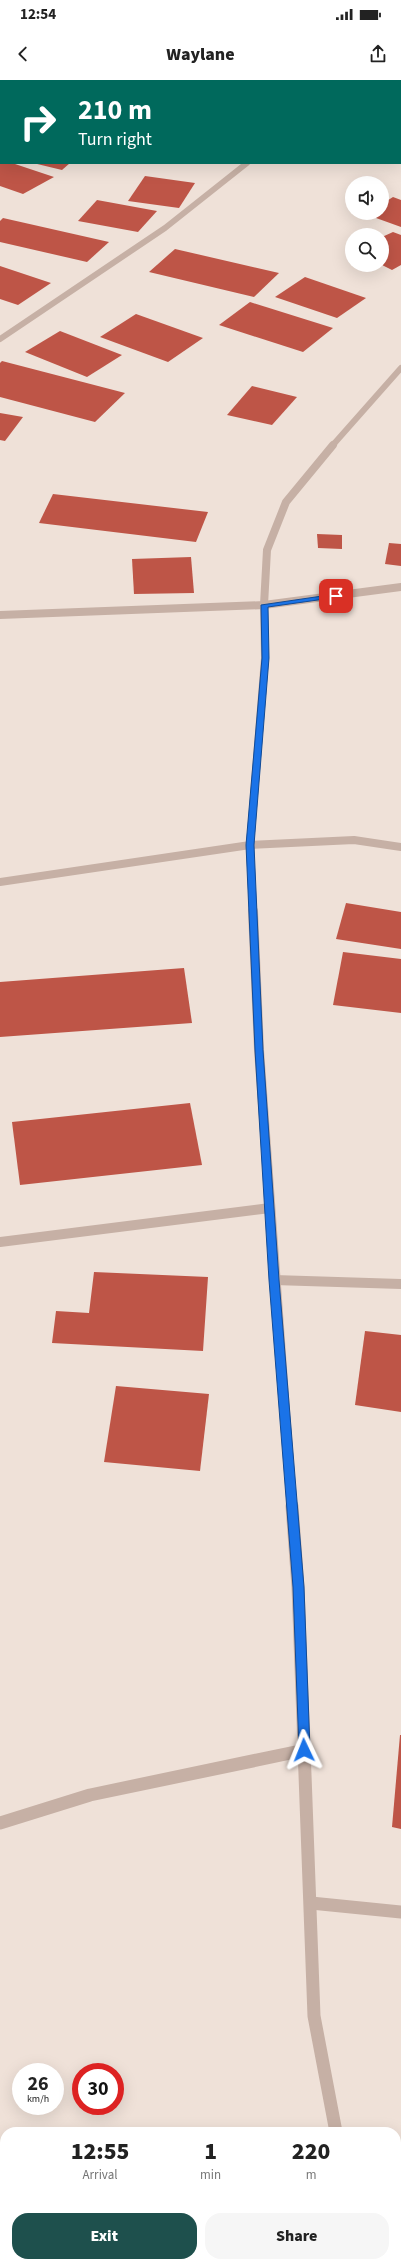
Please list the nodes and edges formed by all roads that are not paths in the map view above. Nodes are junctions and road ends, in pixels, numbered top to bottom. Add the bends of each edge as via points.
1 (246, 164) edge
2 (0, 339) edge
3 (401, 368) edge
4 (401, 587) edge
5 (264, 605) junction
6 (0, 615) edge
7 (250, 845) junction
8 (401, 847) edge
9 (0, 882) edge
10 (270, 1208) junction
11 (0, 1242) edge
12 (274, 1280) junction
13 (401, 1284) edge
14 (304, 1750) junction
15 (0, 1823) edge
16 (310, 1903) junction
17 (401, 1912) edge
18 (335, 2127) edge

1 - 2 street via 165,228
3 - 5 street via 318,461 286,502 267,550
4 - 5 street
5 - 6 street
5 - 7 street via 265,658
7 - 8 street via 354,840
7 - 9 street
7 - 10 street via 259,1050
10 - 11 street
10 - 12 street
12 - 13 street
12 - 14 street via 298,1587
14 - 15 street via 90,1795
14 - 16 street
16 - 17 street
16 - 18 street via 314,2016

